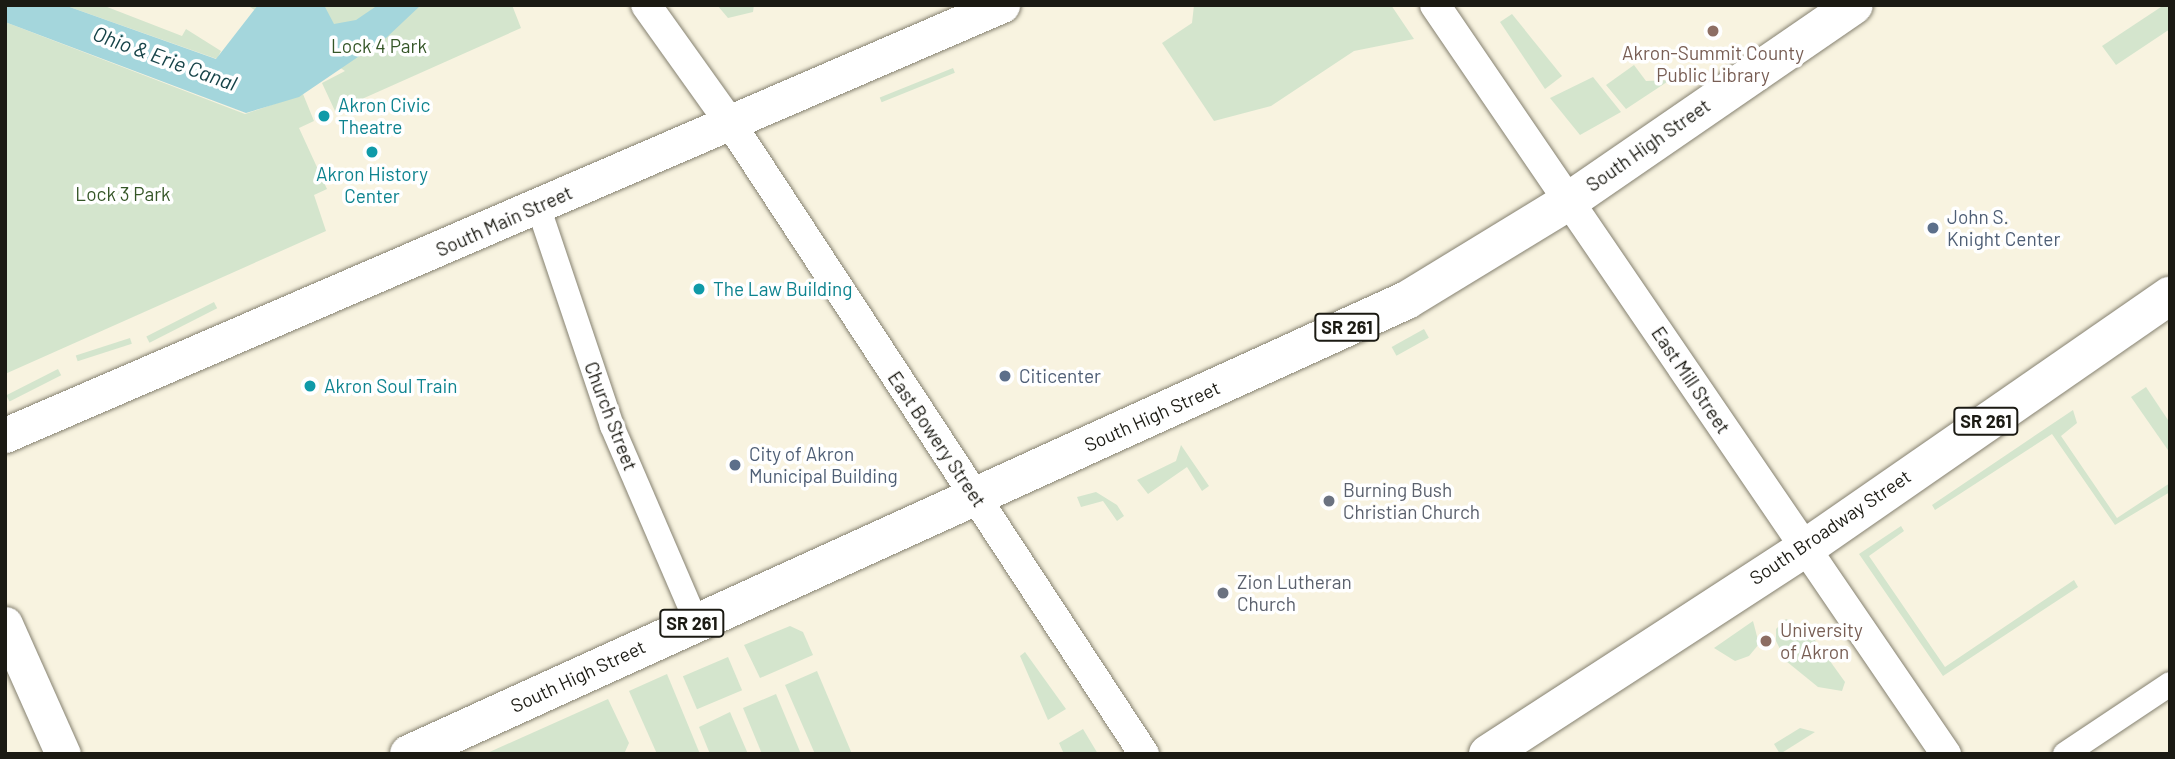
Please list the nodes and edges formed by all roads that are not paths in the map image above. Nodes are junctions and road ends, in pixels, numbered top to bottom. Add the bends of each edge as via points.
1 (646, 5) edge
2 (1002, 5) edge
3 (1435, 5) edge
4 (1854, 5) edge
5 (731, 124) junction
6 (1566, 203) junction
7 (538, 206) junction
8 (2170, 296) edge
9 (5, 435) edge
10 (976, 496) junction
11 (1804, 549) junction
12 (696, 621) junction
13 (5, 624) edge
14 (2170, 684) edge
15 (63, 754) edge
16 (409, 754) edge
17 (1144, 754) edge
18 (1488, 754) edge
19 (1946, 754) edge
20 (2065, 754) edge

1 - 5 street, East Bowery Street
2 - 5 main road, South Main Street
3 - 6 street, East Mill Street
4 - 6 main road, South High Street / SR 261
5 - 7 main road, South Main Street
5 - 10 street, East Bowery Street
6 - 10 main road, South High Street / SR 261 via 1407,300
6 - 11 street, East Mill Street
7 - 9 main road, South Main Street
7 - 12 street, Church Street via 612,426
8 - 11 main road, South Broadway Street / SR 261
10 - 12 main road, South High Street / SR 261
10 - 17 street, East Bowery Street
11 - 18 main road, South Broadway Street / SR 261
11 - 19 street, East Mill Street
12 - 16 main road, South High Street / SR 261
13 - 15 main road
14 - 20 street

